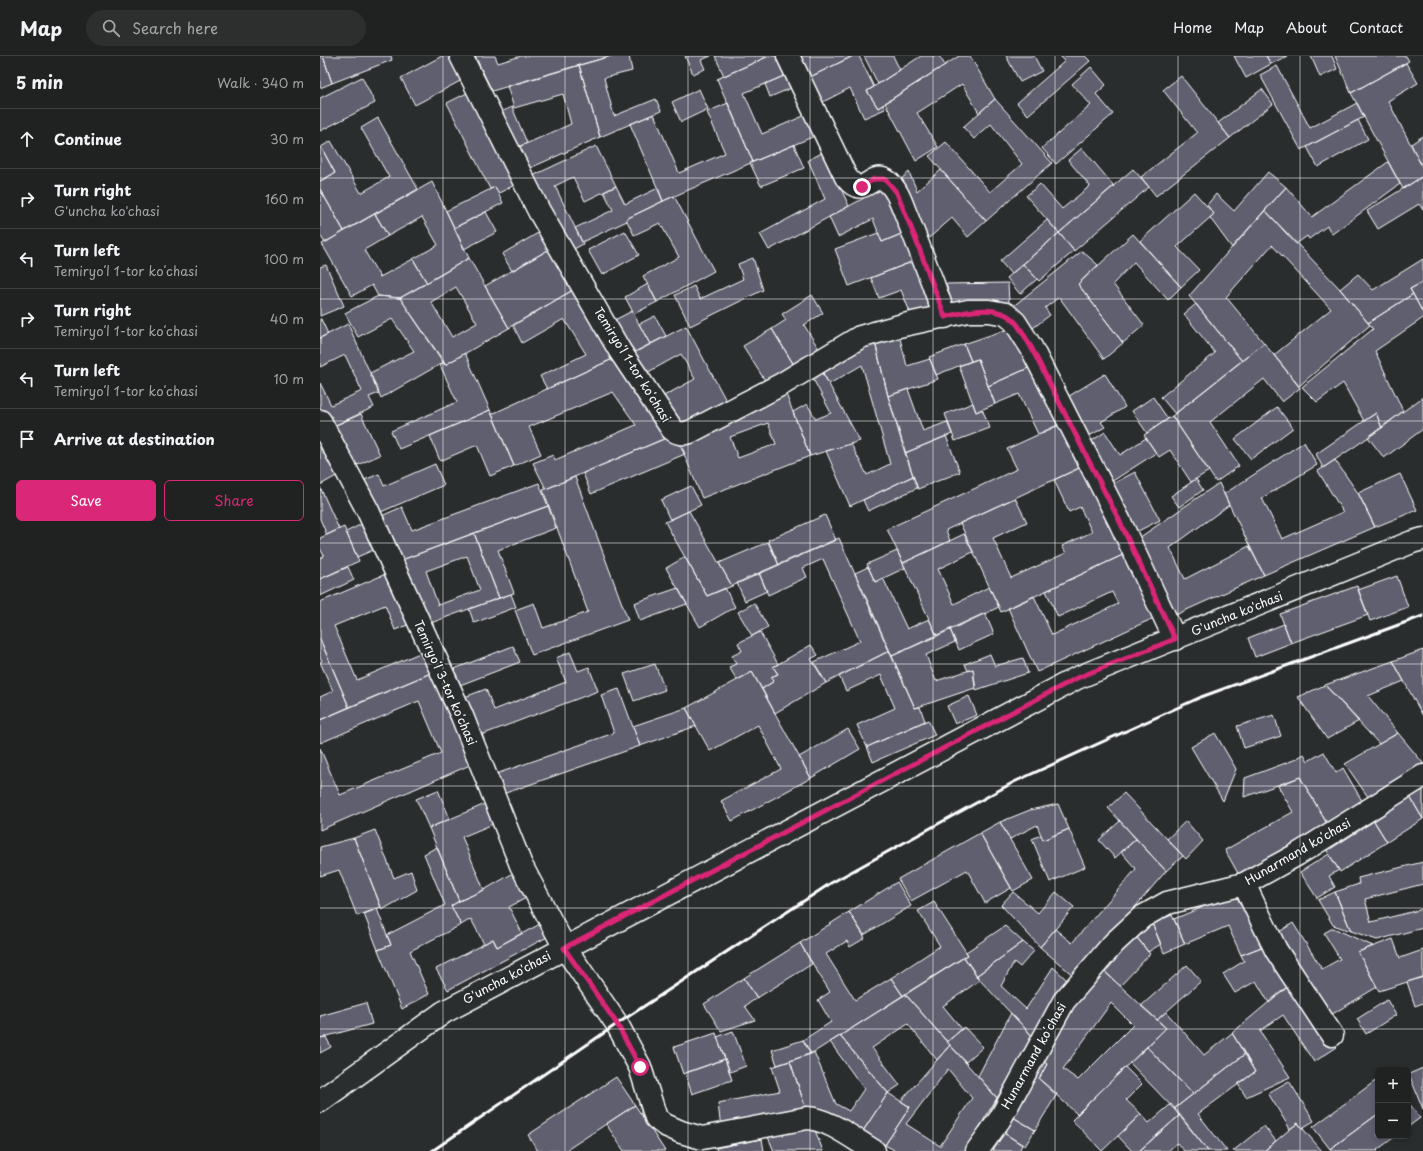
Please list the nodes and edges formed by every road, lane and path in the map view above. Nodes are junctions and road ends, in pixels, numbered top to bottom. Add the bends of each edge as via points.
1 (461, 56) edge
2 (788, 56) edge
3 (945, 317) junction
4 (320, 421) edge
5 (1423, 539) edge
6 (1175, 639) junction
7 (1423, 776) edge
8 (1244, 884) junction
9 (564, 948) junction
10 (1332, 1035) dead end
11 (320, 1101) edge
12 (874, 1151) edge
13 (977, 1151) edge

1 - 3 street, Temiryoʻl 1-tor koʻchasi via 539,211 620,351 677,433 690,432 782,384 860,337
2 - 3 street via 851,184 862,187 874,179 884,179 897,193
3 - 6 street, Temiryoʻl 1-tor koʻchasi via 968,311 989,311 1006,314 1015,322 1031,347 1120,522
4 - 9 street, Temiryoʻl 3-tor koʻchasi via 368,511 462,716 521,865
5 - 6 street, G'uncha ko'chasi
6 - 9 street, G'uncha ko'chasi via 1077,678
7 - 8 street, Hunarmand koʻchasi via 1298,854
8 - 10 street via 1276,950
8 - 13 street, Hunarmand koʻchasi via 1167,904 1142,917 1114,942 1064,1001 1000,1119
9 - 11 street, G'uncha ko'chasi via 444,1012
9 - 12 street, Temiryoʻl 3-tor koʻchasi via 617,1024 640,1067 656,1118 665,1125 702,1138 815,1118

